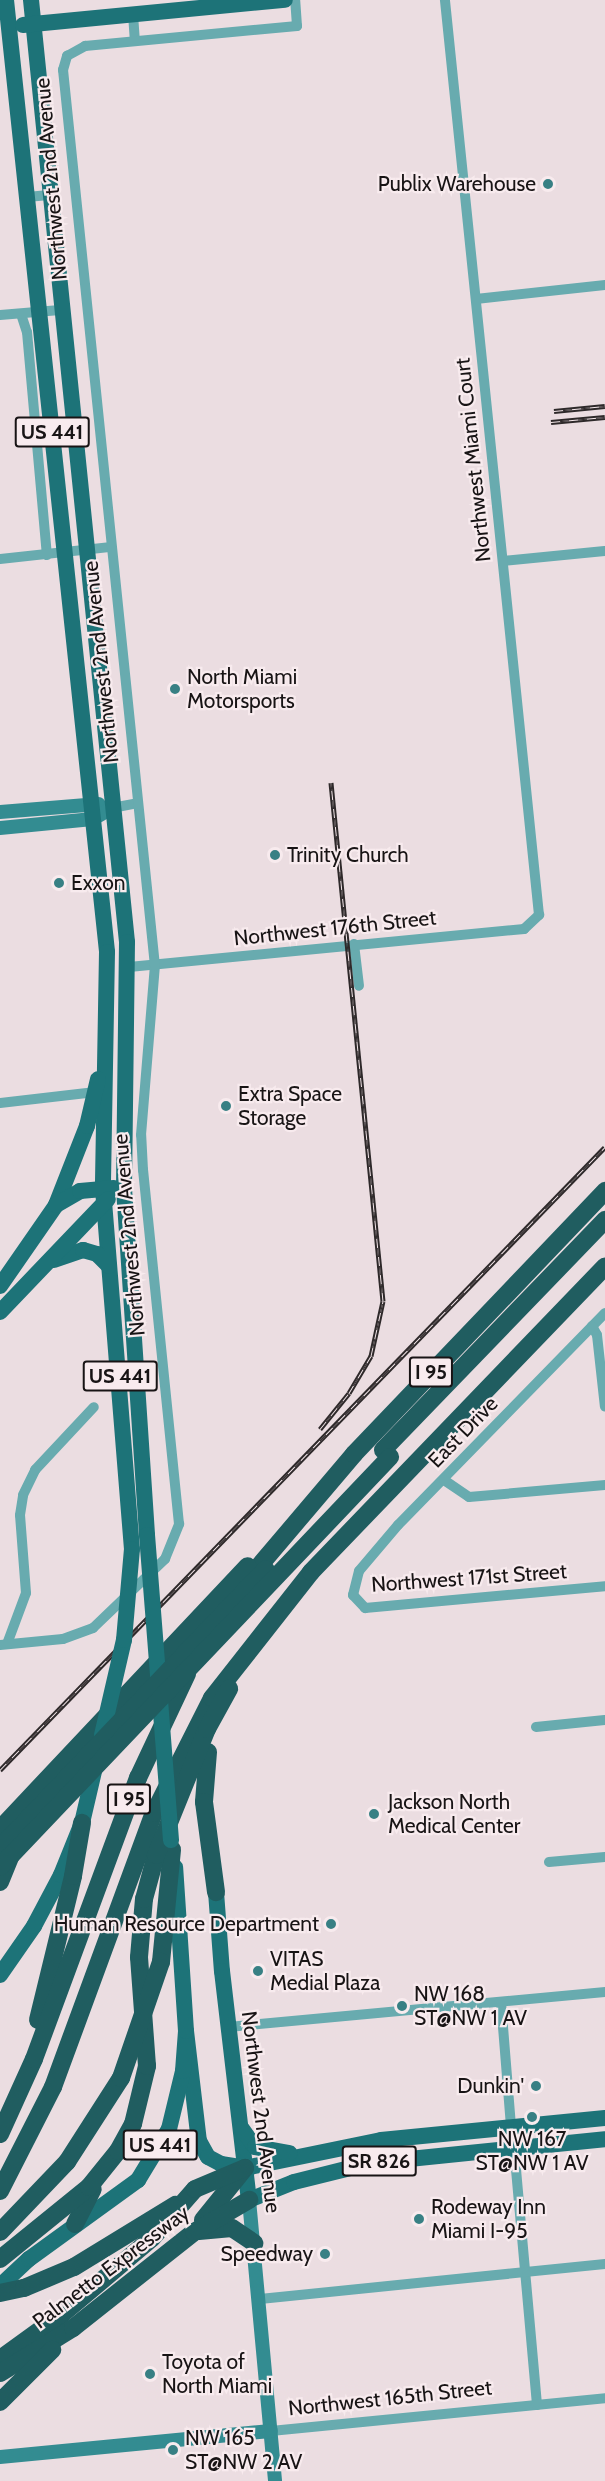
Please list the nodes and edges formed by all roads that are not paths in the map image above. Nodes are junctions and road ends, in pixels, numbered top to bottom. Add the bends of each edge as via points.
1 (31, 0) edge
2 (285, 0) edge
3 (295, 0) edge
4 (445, 0) edge
5 (4, 2) edge
6 (133, 14) junction
7 (33, 24) junction
8 (5, 27) edge
9 (135, 41) junction
10 (49, 195) junction
11 (27, 197) junction
12 (605, 285) edge
13 (476, 299) junction
14 (60, 310) junction
15 (40, 312) junction
16 (21, 314) junction
17 (0, 315) edge
18 (111, 547) junction
19 (85, 550) junction
20 (605, 551) edge
21 (65, 553) junction
22 (47, 555) junction
23 (0, 560) edge
24 (503, 561) junction
25 (138, 803) junction
26 (112, 808) junction
27 (92, 810) junction
28 (0, 812) edge
29 (0, 828) edge
30 (539, 915) joint
31 (354, 944) junction
32 (155, 966) junction
33 (129, 967) junction
34 (359, 986) dead end
35 (106, 1040) junction
36 (95, 1092) junction
37 (0, 1103) edge
38 (124, 1188) junction
39 (605, 1191) edge
40 (103, 1196) junction
41 (56, 1205) junction
42 (605, 1220) edge
43 (605, 1237) edge
44 (48, 1263) junction
45 (109, 1266) junction
46 (605, 1267) edge
47 (0, 1286) edge
48 (0, 1312) edge
49 (605, 1313) edge
50 (592, 1326) junction
51 (94, 1407) dead end
52 (605, 1407) edge
53 (386, 1453) junction
54 (444, 1480) junction
55 (605, 1485) edge
56 (262, 1558) junction
57 (354, 1582) joint
58 (605, 1587) edge
59 (4, 1644) edge
60 (240, 1660) junction
61 (605, 1720) edge
62 (214, 1721) junction
63 (536, 1727) dead end
64 (64, 1760) junction
65 (81, 1823) junction
66 (0, 1828) edge
67 (171, 1845) junction
68 (0, 1848) edge
69 (605, 1857) edge
70 (549, 1862) dead end
71 (0, 1867) edge
72 (0, 1882) edge
73 (216, 1892) joint
74 (0, 1975) edge
75 (605, 1992) edge
76 (501, 2002) junction
77 (228, 2027) junction
78 (186, 2031) junction
79 (34, 2059) junction
80 (605, 2118) edge
81 (542, 2124) junction
82 (241, 2127) junction
83 (511, 2127) junction
84 (0, 2134) edge
85 (605, 2139) edge
86 (360, 2144) junction
87 (514, 2147) junction
88 (302, 2154) junction
89 (107, 2167) junction
90 (245, 2168) junction
91 (195, 2189) junction
92 (0, 2191) edge
93 (249, 2200) junction
94 (75, 2224) junction
95 (0, 2232) edge
96 (194, 2232) junction
97 (255, 2243) junction
98 (0, 2259) edge
99 (605, 2264) edge
100 (524, 2273) junction
101 (0, 2286) edge
102 (9, 2292) edge
103 (260, 2299) junction
104 (73, 2328) junction
105 (0, 2359) edge
106 (0, 2373) edge
107 (605, 2398) edge
108 (0, 2402) edge
109 (537, 2405) junction
110 (271, 2431) junction
111 (0, 2457) edge
112 (275, 2481) edge

1 - 5 main road
1 - 7 main road, Northwest 2nd Avenue / US 441
2 - 6 main road
3 - 9 street, Northwest 2nd Avenue via 297,26
4 - 13 street, Northwest Miami Court
5 - 8 main road, Northwest 2nd Avenue / US 441
6 - 7 main road
6 - 9 street
7 - 8 main road
7 - 10 main road, Northwest 2nd Avenue / US 441
8 - 11 main road, Northwest 2nd Avenue / US 441
9 - 18 street, Northwest 2nd Avenue via 73,51 64,62 62,79
10 - 11 street
10 - 14 main road, Northwest 2nd Avenue / US 441
11 - 15 main road, Northwest 2nd Avenue / US 441
12 - 13 street
13 - 24 street, Northwest Miami Court
14 - 15 street
14 - 19 main road, Northwest 2nd Avenue / US 441
15 - 16 street
15 - 21 main road, Northwest 2nd Avenue / US 441
16 - 17 street
16 - 22 street via 30,355
18 - 19 street
18 - 25 street, Northwest 2nd Avenue
19 - 21 street
19 - 26 main road, Northwest 2nd Avenue / US 441
20 - 24 street
21 - 22 street
21 - 27 main road, Northwest 2nd Avenue / US 441
22 - 23 street
24 - 30 street, Northwest Miami Court
25 - 26 street
25 - 32 street, Northwest 2nd Avenue
26 - 27 street
26 - 33 main road, Northwest 2nd Avenue / US 441
27 - 28 street
27 - 29 street
27 - 35 main road, Northwest 2nd Avenue / US 441 via 107,961
30 - 31 street, Northwest 176th Street via 524,929
31 - 32 street, Northwest 176th Street
31 - 34 street
32 - 33 street, Northwest 176th Street
32 - 59 street, Northwest 2nd Avenue via 141,1135 179,1524 165,1559 100,1623 79,1635
33 - 38 main road, Northwest 2nd Avenue / US 441
35 - 36 main road
35 - 40 main road, Northwest 2nd Avenue / US 441
36 - 37 street
36 - 41 main road via 85,1132
38 - 40 main road
38 - 67 main road, US 441, bridge
39 - 56 highway, I 95 via 354,1454
40 - 41 main road via 81,1191
40 - 44 main road
40 - 45 main road, US 441
41 - 47 main road
42 - 53 highway
43 - 53 highway
44 - 45 main road via 83,1250 97,1254
44 - 48 main road
45 - 65 main road, US 441, bridge via 132,1549 125,1629
46 - 60 highway, I 95 via 310,1572
49 - 50 street, East Drive
50 - 52 street via 597,1335
50 - 54 street, East Drive
51 - 59 street via 35,1470 23,1496 20,1515 26,1593
53 - 68 highway, bridge
53 - 71 highway, bridge
54 - 55 street via 470,1497
54 - 57 street, East Drive via 398,1525
56 - 64 highway via 241,1570
56 - 79 highway, I 95 via 209,1634 152,1743
57 - 58 street, Northwest 171st Street via 353,1595 364,1608
60 - 62 highway
60 - 92 highway, I 95 via 212,1698 166,1786 57,2078
61 - 63 street
62 - 73 highway via 204,1802
62 - 89 highway via 147,1882 138,1942 147,2052 144,2090 126,2137
64 - 66 highway
64 - 72 highway via 15,1846
65 - 74 main road, US 441 via 51,1897
65 - 79 highway via 59,1938 35,2030
67 - 78 main road, US 441
67 - 95 highway, bridge via 161,1962 121,2078 67,2162
69 - 70 street
73 - 77 main road, Northwest 2nd Avenue
75 - 76 street
76 - 77 street
76 - 83 street
77 - 82 main road, Northwest 2nd Avenue
78 - 90 main road via 201,2148 213,2161
78 - 94 main road, US 441 via 180,2087 169,2129 138,2180
79 - 84 highway, I 95
80 - 81 main road, SR 826
81 - 83 main road, SR 826
81 - 87 main road
82 - 88 main road via 255,2146
82 - 90 main road, Northwest 2nd Avenue
83 - 86 main road, SR 826
85 - 87 main road, SR 826
86 - 88 main road, SR 826
86 - 93 main road via 275,2181
87 - 93 main road, SR 826 via 370,2163 294,2182
87 - 100 street
88 - 90 main road, SR 826
89 - 94 highway
89 - 98 highway via 89,2187
90 - 91 highway, Palmetto Expressway / SR 826
90 - 93 main road, Northwest 2nd Avenue
90 - 96 highway
91 - 102 highway via 74,2267
91 - 105 highway, Palmetto Expressway / SR 826 via 152,2238 61,2316
93 - 96 highway, Palmetto Expressway / SR 826
93 - 97 street, Northwest 2nd Avenue
94 - 101 main road, US 441
96 - 97 highway via 232,2228
96 - 104 highway, Palmetto Expressway / SR 826
97 - 103 street, Northwest 2nd Avenue
99 - 100 street
100 - 103 street
100 - 109 street
103 - 110 street, Northwest 2nd Avenue
104 - 106 highway, Palmetto Expressway / SR 826
104 - 108 highway
107 - 109 street, Northwest 165th Street
109 - 110 street, Northwest 165th Street
110 - 111 street, Northwest 165th Street
110 - 112 street, Northwest 2nd Avenue

